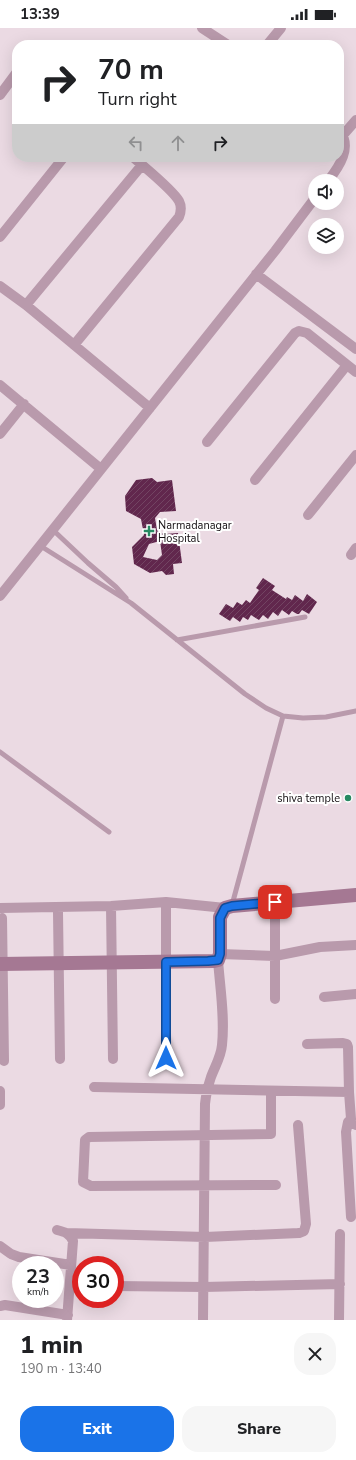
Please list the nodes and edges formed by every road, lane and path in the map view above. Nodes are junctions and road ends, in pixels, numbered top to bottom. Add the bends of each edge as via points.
1 (202, 28) edge
2 (281, 28) edge
3 (220, 40) edge
4 (271, 40) edge
5 (12, 78) edge
6 (0, 94) edge
7 (356, 120) edge
8 (344, 130) edge
9 (60, 162) edge
10 (138, 162) edge
11 (342, 162) edge
12 (142, 165) junction
13 (333, 174) edge
14 (308, 207) edge
15 (0, 237) edge
16 (256, 274) junction
17 (0, 286) edge
18 (26, 305) junction
19 (74, 345) junction
20 (356, 349) edge
21 (347, 365) junction
22 (356, 372) edge
23 (0, 385) edge
24 (24, 404) junction
25 (150, 408) junction
26 (0, 434) edge
27 (207, 442) dead end
28 (356, 455) edge
29 (100, 469) junction
30 (255, 480) dead end
31 (308, 515) dead end
32 (52, 530) junction
33 (40, 545) junction
34 (0, 596) edge
35 (131, 603) junction
36 (305, 617) dead end
37 (177, 640) junction
38 (356, 711) edge
39 (283, 716) junction
40 (0, 752) edge
41 (109, 832) dead end
42 (356, 895) edge
43 (166, 902) junction
44 (275, 902) junction
45 (111, 906) junction
46 (229, 907) junction
47 (58, 912) dead end
48 (1, 913) edge
49 (356, 945) edge
50 (275, 956) junction
51 (219, 957) junction
52 (111, 962) junction
53 (166, 962) junction
54 (58, 963) junction
55 (1, 964) edge
56 (356, 994) edge
57 (324, 997) dead end
58 (274, 999) dead end
59 (307, 1044) dead end
60 (166, 1058) dead end
61 (60, 1059) dead end
62 (113, 1059) dead end
63 (4, 1061) dead end
64 (94, 1086) dead end
65 (206, 1090) junction
66 (0, 1091) edge
67 (271, 1091) junction
68 (349, 1092) junction
69 (0, 1105) edge
70 (353, 1122) edge
71 (298, 1125) dead end
72 (205, 1136) junction
73 (204, 1185) junction
74 (276, 1185) dead end
75 (351, 1217) dead end
76 (340, 1234) dead end
77 (205, 1237) junction
78 (0, 1246) edge
79 (71, 1265) junction
80 (340, 1284) junction
81 (70, 1285) joint
82 (124, 1286) edge
83 (204, 1287) junction
84 (0, 1306) edge
85 (67, 1317) edge
86 (203, 1320) edge
87 (339, 1320) edge

1 - 3 street
2 - 4 street
5 - 6 street
7 - 8 street
9 - 15 street
10 - 12 street
11 - 13 street
12 - 18 street
12 - 19 street via 180,202 179,217
14 - 16 street
16 - 20 street
16 - 25 street
17 - 18 street
18 - 19 street
19 - 25 street
21 - 22 street
21 - 27 street via 307,333 295,333
21 - 30 street
23 - 24 street
24 - 26 street
24 - 29 street
25 - 29 street
28 - 31 street
29 - 32 street
32 - 33 street
32 - 35 lane
33 - 34 street
33 - 35 lane
35 - 37 lane
36 - 37 lane
37 - 39 lane via 245,694
38 - 39 lane via 326,718
39 - 46 lane
40 - 41 lane
42 - 44 main road
43 - 45 street
43 - 46 street
43 - 53 street
44 - 46 main road
44 - 50 street
45 - 48 street
45 - 52 street
46 - 51 main road via 220,918
47 - 54 street
48 - 55 street
49 - 50 street via 320,946
50 - 51 street
50 - 58 street
51 - 53 main road via 208,961
51 - 65 street via 222,1046
52 - 53 main road
52 - 54 main road
52 - 62 street
53 - 60 street
54 - 55 main road
54 - 61 street
55 - 63 street
56 - 57 street
59 - 68 street via 347,1044
64 - 65 street
65 - 67 street
65 - 72 street
66 - 69 street
67 - 68 street
67 - 72 street via 271,1134
68 - 70 street
70 - 75 street via 348,1122 346,1132
71 - 77 street via 306,1224 304,1231 291,1235
72 - 73 street
72 - 73 street via 89,1137 85,1140 83,1172 84,1182 91,1186
73 - 74 street
73 - 77 street
76 - 80 street
77 - 79 street via 62,1231 71,1236 73,1241
77 - 83 street
78 - 79 street via 19,1257
79 - 81 street
80 - 83 street
80 - 87 street
81 - 85 street
82 - 83 street
83 - 86 street
84 - 85 street

